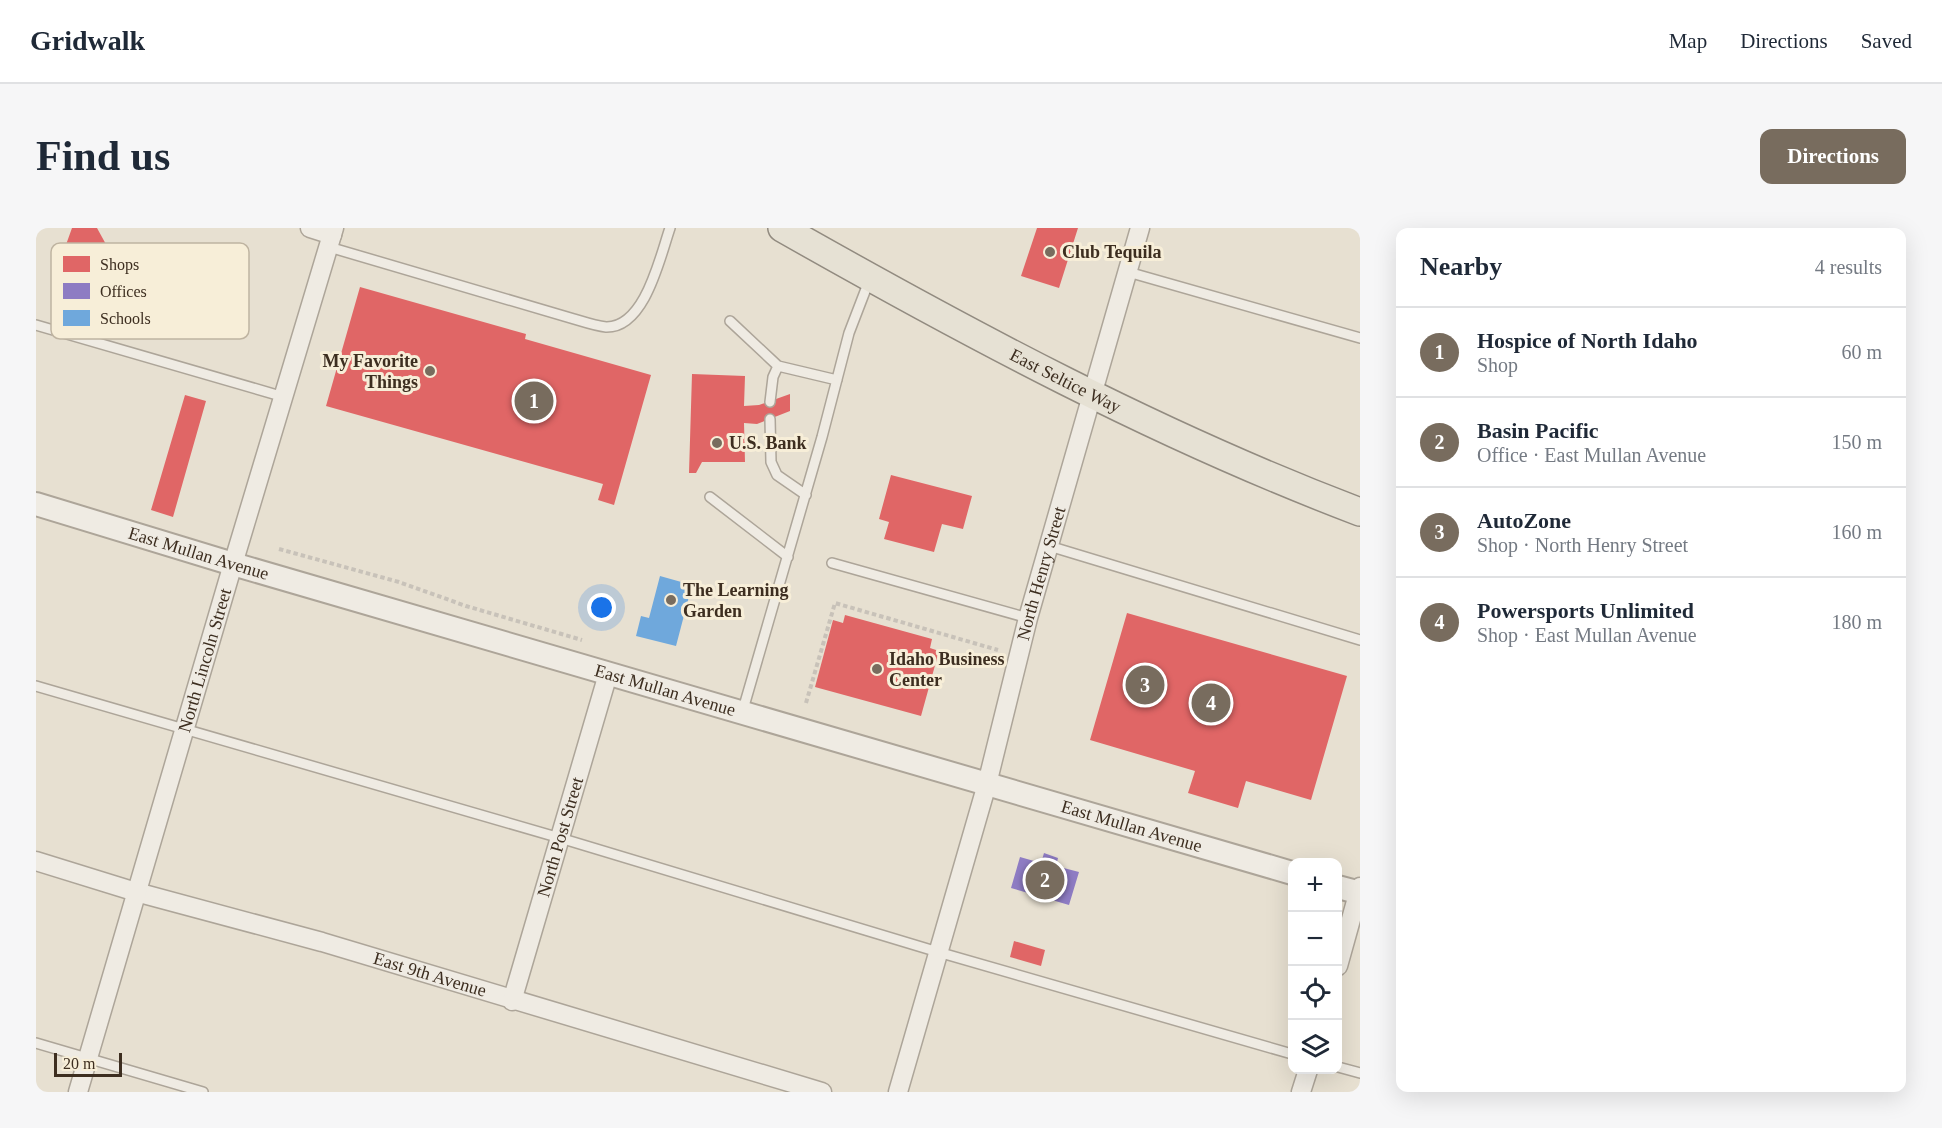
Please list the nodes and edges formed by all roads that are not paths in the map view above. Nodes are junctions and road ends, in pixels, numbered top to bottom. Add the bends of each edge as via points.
1 (310, 228) edge
2 (670, 228) edge
3 (782, 228) edge
4 (1140, 228) edge
5 (332, 236) edge
6 (1128, 272) junction
7 (870, 278) junction
8 (730, 321) dead end
9 (36, 325) edge
10 (51, 329) edge
11 (1360, 338) edge
12 (84, 339) edge
13 (778, 366) junction
14 (837, 380) junction
15 (1093, 394) junction
16 (284, 397) junction
17 (770, 402) dead end
18 (770, 419) dead end
19 (806, 495) junction
20 (710, 497) dead end
21 (36, 504) edge
22 (1360, 512) edge
23 (1049, 546) junction
24 (788, 557) junction
25 (832, 563) dead end
26 (233, 564) junction
27 (1028, 618) junction
28 (1360, 640) edge
29 (608, 674) junction
30 (36, 686) edge
31 (742, 713) junction
32 (184, 729) junction
33 (987, 784) junction
34 (560, 838) junction
35 (36, 861) edge
36 (1288, 872) edge
37 (1354, 890) edge
38 (136, 892) junction
39 (1342, 947) edge
40 (938, 952) junction
41 (512, 1001) junction
42 (36, 1043) edge
43 (1288, 1053) edge
44 (88, 1059) junction
45 (1342, 1068) edge
46 (1360, 1073) edge
47 (1307, 1074) edge
48 (78, 1092) edge
49 (203, 1092) edge
50 (822, 1092) edge
51 (898, 1092) edge
52 (1301, 1092) edge

1 - 5 street
2 - 5 lane via 642,303 619,325 605,327
3 - 7 main road, East Seltice Way
4 - 6 street, North Henry Street
5 - 16 street, North Lincoln Street
6 - 11 lane
6 - 15 street, North Henry Street
7 - 14 lane via 849,333
7 - 15 main road, East Seltice Way
8 - 13 lane
9 - 10 lane
12 - 16 lane
13 - 14 lane
13 - 17 lane
14 - 19 lane
15 - 22 main road, East Seltice Way
15 - 23 street, North Henry Street
16 - 26 street, North Lincoln Street
18 - 19 lane via 771,462 777,475
19 - 24 lane
20 - 24 lane
21 - 26 street, East Mullan Avenue
23 - 27 street, North Henry Street
23 - 28 lane
24 - 31 lane
25 - 27 lane
26 - 29 street, East Mullan Avenue
26 - 32 street, North Lincoln Street
27 - 33 street, North Henry Street
29 - 31 street, East Mullan Avenue
29 - 34 street, North Post Street
30 - 32 lane
31 - 33 street, East Mullan Avenue
32 - 34 lane
32 - 38 street, North Lincoln Street
33 - 36 street, East Mullan Avenue
33 - 40 street, North Henry Street
34 - 40 lane
34 - 41 street, North Post Street
35 - 38 street, East 9th Avenue
37 - 39 street
38 - 41 street, East 9th Avenue via 322,942
38 - 44 street, North Lincoln Street
40 - 43 lane
40 - 51 street, North Henry Street
41 - 50 street, East 9th Avenue
42 - 44 lane
44 - 48 street, North Lincoln Street
44 - 49 lane
45 - 46 lane
47 - 52 street

